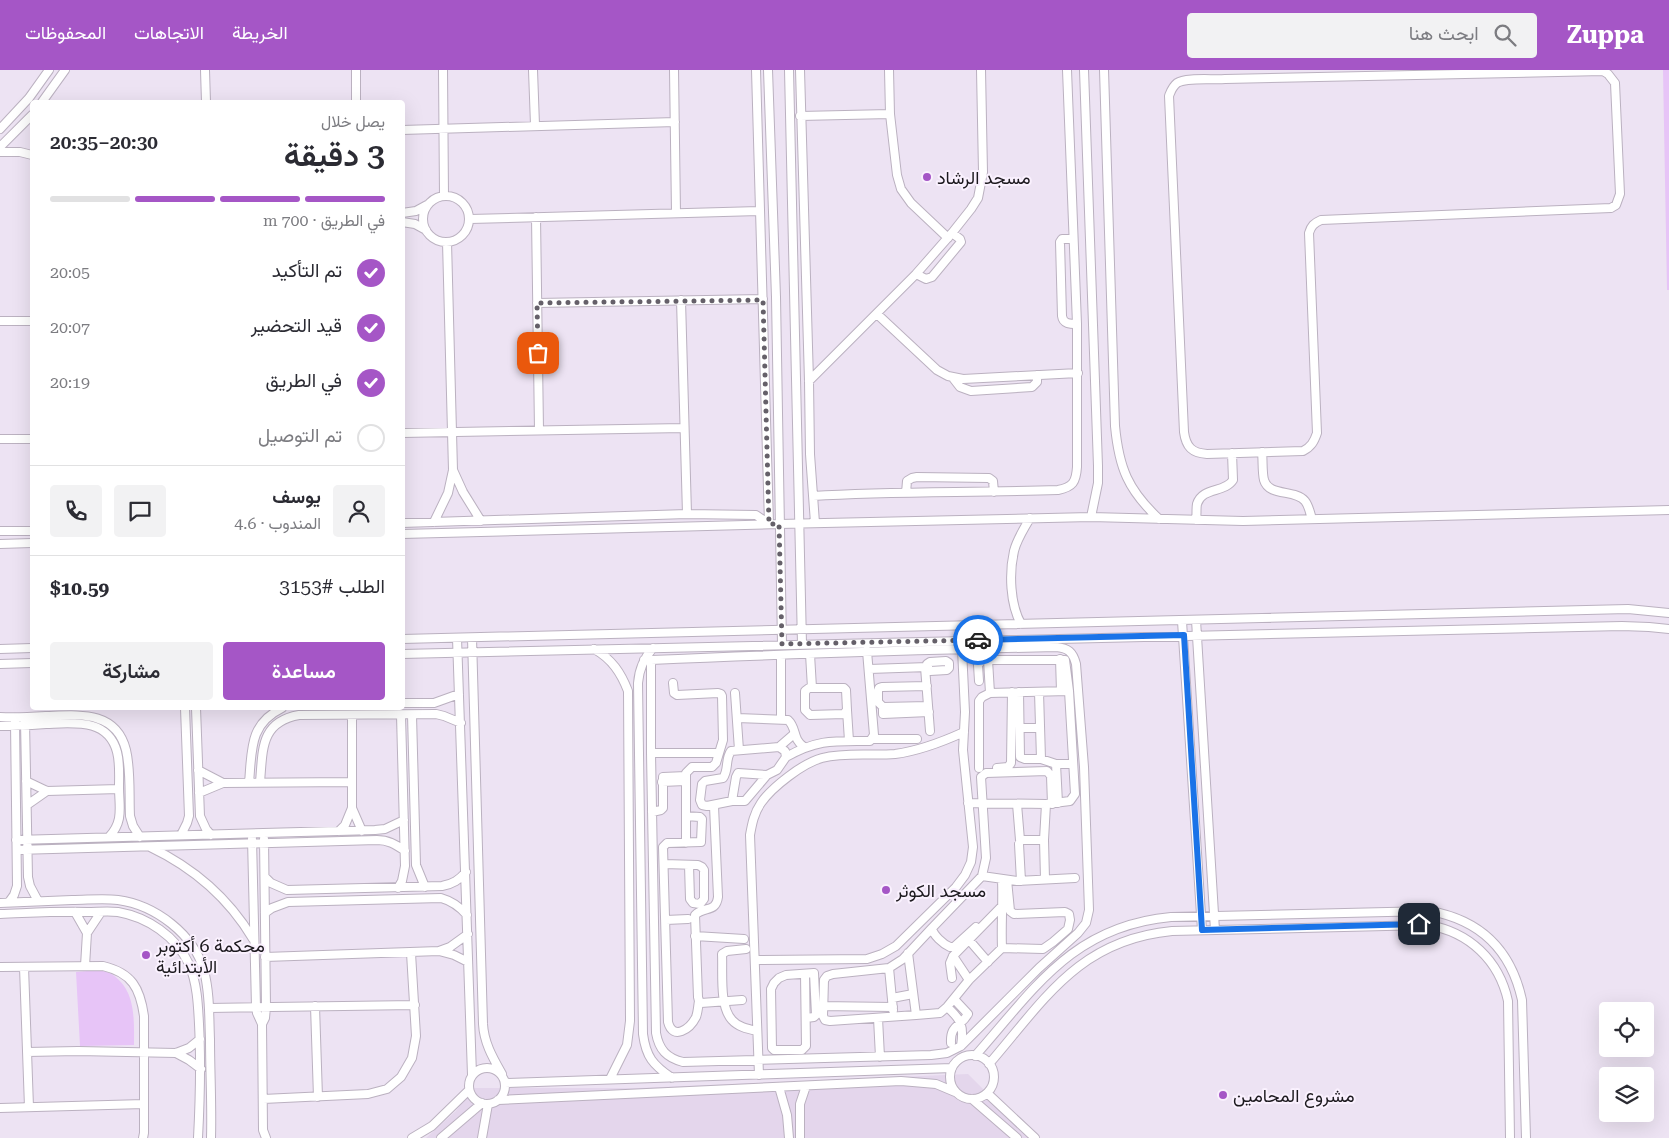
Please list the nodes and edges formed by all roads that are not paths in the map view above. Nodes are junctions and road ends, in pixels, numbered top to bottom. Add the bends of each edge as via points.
1 (49, 70) edge
2 (66, 70) edge
3 (205, 70) edge
4 (356, 70) edge
5 (443, 70) edge
6 (533, 70) edge
7 (674, 70) edge
8 (756, 70) edge
9 (768, 70) edge
10 (789, 70) edge
11 (800, 70) edge
12 (889, 70) edge
13 (981, 70) edge
14 (1068, 70) edge
15 (1084, 70) edge
16 (1104, 70) edge
17 (45, 100) edge
18 (206, 100) edge
19 (356, 100) edge
20 (890, 114) junction
21 (800, 116) junction
22 (30, 117) edge
23 (675, 122) junction
24 (535, 126) junction
25 (0, 129) edge
26 (443, 129) junction
27 (405, 130) edge
28 (0, 147) edge
29 (0, 152) edge
30 (30, 154) edge
31 (444, 196) junction
32 (427, 206) junction
33 (759, 211) junction
34 (405, 213) edge
35 (676, 213) junction
36 (536, 217) junction
37 (470, 219) junction
38 (405, 222) edge
39 (426, 230) junction
40 (950, 235) junction
41 (1073, 238) junction
42 (447, 242) junction
43 (916, 274) junction
44 (681, 300) junction
45 (763, 300) junction
46 (537, 303) junction
47 (877, 314) junction
48 (0, 321) edge
49 (30, 321) edge
50 (1077, 324) junction
51 (1078, 373) junction
52 (1036, 375) junction
53 (953, 378) junction
54 (809, 382) junction
55 (684, 428) junction
56 (540, 430) junction
57 (453, 432) junction
58 (405, 433) edge
59 (30, 439) edge
60 (0, 440) edge
61 (1262, 452) junction
62 (1232, 453) junction
63 (454, 470) junction
64 (994, 492) junction
65 (906, 493) junction
66 (813, 496) junction
67 (1669, 510) edge
68 (687, 514) junction
69 (1091, 517) junction
70 (1030, 518) junction
71 (1159, 519) junction
72 (1312, 519) junction
73 (1196, 520) junction
74 (481, 521) junction
75 (405, 522) edge
76 (434, 522) junction
77 (815, 523) junction
78 (769, 524) junction
79 (779, 524) junction
80 (800, 524) junction
81 (30, 530) edge
82 (0, 532) edge
83 (405, 534) edge
84 (0, 544) edge
85 (30, 544) edge
86 (1669, 613) edge
87 (1196, 620) junction
88 (1182, 621) junction
89 (1021, 624) junction
90 (802, 629) junction
91 (1669, 629) edge
92 (782, 630) junction
93 (1184, 635) junction
94 (1196, 635) junction
95 (457, 638) junction
96 (472, 638) junction
97 (405, 639) edge
98 (782, 644) junction
99 (802, 644) junction
100 (30, 648) edge
101 (593, 648) junction
102 (653, 648) junction
103 (0, 649) edge
104 (962, 649) junction
105 (867, 651) junction
106 (458, 652) junction
107 (472, 652) junction
108 (405, 654) edge
109 (781, 654) junction
110 (810, 654) junction
111 (647, 660) junction
112 (988, 660) junction
113 (30, 663) edge
114 (0, 664) edge
115 (869, 669) junction
116 (979, 681) dead end
117 (674, 683) dead end
118 (927, 686) junction
119 (812, 688) junction
120 (638, 691) junction
121 (1065, 691) junction
122 (628, 692) junction
123 (1015, 692) junction
124 (1039, 692) junction
125 (735, 693) dead end
126 (990, 693) junction
127 (460, 694) junction
128 (405, 703) edge
129 (929, 709) junction
130 (185, 710) edge
131 (196, 710) edge
132 (278, 710) edge
133 (847, 710) junction
134 (352, 715) junction
135 (401, 715) junction
136 (412, 715) junction
137 (0, 717) edge
138 (737, 718) junction
139 (781, 719) junction
140 (25, 721) junction
141 (15, 722) junction
142 (461, 723) junction
143 (0, 726) edge
144 (1020, 728) junction
145 (1040, 728) junction
146 (930, 731) dead end
147 (964, 732) junction
148 (794, 734) junction
149 (873, 739) junction
150 (916, 739) dead end
151 (850, 741) junction
152 (779, 747) junction
153 (804, 748) junction
154 (739, 750) junction
155 (651, 752) junction
156 (719, 752) junction
157 (692, 753) junction
158 (786, 758) junction
159 (1040, 759) junction
160 (1056, 764) junction
161 (1073, 764) junction
162 (692, 767) junction
163 (979, 768) junction
164 (965, 769) junction
165 (198, 770) junction
166 (725, 775) junction
167 (767, 775) junction
168 (736, 776) junction
169 (686, 778) junction
170 (26, 781) junction
171 (249, 782) junction
172 (260, 782) junction
173 (352, 782) junction
174 (223, 783) junction
175 (119, 790) junction
176 (47, 791) junction
177 (199, 793) junction
178 (732, 801) junction
179 (968, 803) junction
180 (983, 803) junction
181 (27, 804) junction
182 (1015, 804) junction
183 (1052, 804) junction
184 (714, 806) junction
185 (200, 808) junction
186 (352, 808) junction
187 (189, 809) junction
188 (652, 812) junction
189 (120, 816) junction
190 (130, 816) junction
191 (686, 816) junction
192 (404, 820) junction
193 (339, 831) junction
194 (362, 831) junction
195 (264, 833) junction
196 (252, 834) junction
197 (181, 835) junction
198 (212, 835) junction
199 (109, 837) junction
200 (140, 837) junction
201 (16, 840) junction
202 (27, 840) junction
203 (1044, 840) junction
204 (252, 843) junction
205 (264, 843) junction
206 (686, 843) junction
207 (148, 846) junction
208 (16, 850) junction
209 (28, 850) junction
210 (405, 850) junction
211 (664, 864) junction
212 (416, 865) junction
213 (689, 865) junction
214 (405, 866) junction
215 (466, 872) junction
216 (265, 876) junction
217 (982, 876) junction
218 (1075, 878) dead end
219 (1004, 880) junction
220 (1045, 880) junction
221 (1019, 881) junction
222 (425, 887) junction
223 (398, 888) junction
224 (348, 889) junction
225 (38, 901) junction
226 (348, 901) junction
227 (9, 902) junction
228 (0, 903) edge
229 (1003, 906) junction
230 (75, 912) junction
231 (101, 912) junction
232 (265, 913) junction
233 (0, 914) edge
234 (467, 915) junction
235 (1214, 915) junction
236 (1201, 916) junction
237 (688, 919) dead end
238 (666, 920) junction
239 (976, 927) dead end
240 (932, 928) junction
241 (1202, 930) junction
242 (1215, 930) junction
243 (87, 933) junction
244 (468, 934) junction
245 (695, 936) junction
246 (744, 940) dead end
247 (969, 940) junction
248 (254, 942) junction
249 (1002, 948) junction
250 (746, 950) dead end
251 (411, 952) junction
252 (440, 952) junction
253 (908, 953) junction
254 (953, 956) junction
255 (266, 957) junction
256 (755, 960) junction
257 (468, 962) junction
258 (988, 962) junction
259 (86, 966) junction
260 (0, 967) edge
261 (24, 967) junction
262 (889, 968) junction
263 (805, 974) junction
264 (952, 978) dead end
265 (969, 980) junction
266 (913, 994) junction
267 (954, 998) junction
268 (742, 1000) dead end
269 (699, 1001) junction
270 (724, 1001) junction
271 (893, 1002) junction
272 (414, 1005) junction
273 (315, 1006) junction
274 (819, 1006) junction
275 (256, 1007) junction
276 (266, 1007) junction
277 (209, 1008) junction
278 (947, 1008) junction
279 (916, 1016) junction
280 (894, 1017) junction
281 (806, 1018) junction
282 (878, 1018) junction
283 (960, 1022) junction
284 (262, 1024) junction
285 (757, 1031) junction
286 (200, 1039) junction
287 (951, 1043) dead end
288 (961, 1046) junction
289 (27, 1052) junction
290 (144, 1052) junction
291 (176, 1053) junction
292 (975, 1056) junction
293 (880, 1057) junction
294 (758, 1061) junction
295 (989, 1064) junction
296 (952, 1068) junction
297 (201, 1069) junction
298 (502, 1074) junction
299 (759, 1074) junction
300 (472, 1075) junction
301 (672, 1078) junction
302 (610, 1079) junction
303 (505, 1083) junction
304 (806, 1086) junction
305 (779, 1087) junction
306 (469, 1090) junction
307 (955, 1092) junction
308 (987, 1093) junction
309 (318, 1097) junction
310 (263, 1098) junction
311 (972, 1099) junction
312 (498, 1100) junction
313 (144, 1104) junction
314 (485, 1104) junction
315 (29, 1107) junction
316 (0, 1108) edge
317 (211, 1127) junction
318 (263, 1135) edge
319 (145, 1136) edge
320 (198, 1138) edge
321 (211, 1138) edge
322 (220, 1138) edge
323 (412, 1138) edge
324 (440, 1138) edge
325 (482, 1138) edge
326 (789, 1138) edge
327 (800, 1138) edge
328 (1017, 1138) edge
329 (1035, 1138) edge
330 (1510, 1138) edge
331 (1526, 1138) edge

1 - 25 street via 29,98
2 - 17 street
3 - 18 street
4 - 19 street
5 - 26 street
6 - 24 street
7 - 23 street
8 - 33 street
9 - 79 street
10 - 80 street
11 - 21 street
12 - 20 street
13 - 40 street via 982,185 971,209
14 - 41 street
15 - 69 street via 1098,466
16 - 71 street via 1117,446 1131,486
20 - 21 street
20 - 40 street via 901,189 911,203
21 - 54 street
22 - 28 street
23 - 24 street
23 - 35 street
24 - 26 street
26 - 27 street
26 - 31 street
29 - 30 street
31 - 32 street
31 - 37 street via 462,202
32 - 34 street
32 - 39 street via 423,218
33 - 35 street
33 - 45 street
35 - 36 street
36 - 37 street
36 - 46 street
37 - 42 street via 465,233 457,240
38 - 39 street
39 - 42 street via 435,239
40 - 43 street
40 - 43 street via 961,242 932,276 926,279
41 - 50 street
41 - 50 street via 1060,242 1062,319 1066,323
42 - 57 street
43 - 47 street
44 - 45 street
44 - 46 street
44 - 55 street
45 - 78 street
46 - 56 street
47 - 53 street via 937,370
47 - 54 street
48 - 49 street
50 - 51 street
51 - 52 street
51 - 64 street via 1074,482 1058,490
52 - 53 street
52 - 53 street via 1037,382 1032,388 971,391 960,387
54 - 66 street
55 - 56 street
55 - 68 street
56 - 57 street
57 - 58 street
57 - 63 street
59 - 60 street
61 - 62 street
61 - 62 street via 1303,451 1315,441 1317,433 1309,233 1315,222 1611,208 1616,205 1620,194 1615,83 1608,74 1603,71 1183,81 1171,89 1185,441 1198,453
61 - 72 street via 1266,485 1301,497 1309,507
62 - 73 street via 1232,480 1227,486 1199,499
63 - 74 street
63 - 76 street via 448,493
64 - 65 street
64 - 65 street via 993,481 989,478 936,477 912,478 907,481
65 - 66 street
66 - 77 street
67 - 72 street
68 - 74 street
68 - 78 street via 756,515
69 - 70 street
69 - 71 street
70 - 77 street
70 - 89 street via 1014,551 1012,592 1014,612
71 - 73 street
72 - 73 street
74 - 76 street
75 - 76 street
77 - 80 street
78 - 79 street
78 - 83 street
79 - 80 street
79 - 92 street
80 - 90 street
81 - 82 street
84 - 85 street
86 - 87 street via 1628,609
87 - 88 street
87 - 94 street
88 - 89 street
88 - 93 street
89 - 90 street
90 - 92 street
90 - 99 street
91 - 94 street via 1622,626
92 - 96 street
92 - 98 street
93 - 94 street
93 - 99 street
93 - 236 street
94 - 235 street
95 - 96 street
95 - 97 street
95 - 106 street
96 - 107 street
98 - 99 street
98 - 102 street
100 - 103 street
101 - 102 street
101 - 107 street
101 - 122 street via 612,663
102 - 111 street
104 - 105 street
104 - 147 street
104 - 288 street via 1056,647 1066,648 1073,654 1084,767 1089,910 1086,923 1078,933
105 - 110 street
105 - 115 street
106 - 107 street
106 - 108 street
106 - 127 street
107 - 298 street via 483,1024 488,1046
109 - 110 street
109 - 111 street
109 - 139 street
110 - 119 street
111 - 120 street via 639,675
111 - 155 street
112 - 116 street via 978,665
112 - 121 street via 1060,660
112 - 126 street
113 - 114 street
115 - 118 street via 926,667
115 - 149 street
117 - 156 street via 677,695 722,695 723,738
118 - 129 street
118 - 129 street via 879,688 878,702 883,707 883,714
119 - 133 street via 844,688
119 - 133 street via 805,691 805,710 810,715 844,714
120 - 122 street
120 - 301 street via 643,1034 650,1059
121 - 124 street
121 - 161 street
122 - 302 street via 630,1021 627,1045
123 - 124 street
123 - 126 street
123 - 144 street
123 - 163 street via 1011,763 1004,768
124 - 145 street
125 - 138 street
126 - 163 street via 979,701
127 - 128 street via 434,703
127 - 142 street
129 - 146 street
130 - 187 street
131 - 165 street
132 - 171 street via 261,723 255,735
133 - 151 street
134 - 135 street
134 - 172 street via 299,715 278,722 265,740
134 - 173 street
135 - 136 street
135 - 192 street
136 - 142 street via 436,714
136 - 212 street
137 - 141 street
138 - 139 street
138 - 154 street
139 - 148 street via 790,721
140 - 141 street
140 - 170 street
140 - 175 street via 85,724 105,733 117,752
140 - 190 street via 88,715 115,729 126,750
141 - 143 street
141 - 201 street
142 - 215 street
144 - 145 street
144 - 159 street via 1020,757
145 - 159 street
147 - 164 street
147 - 256 street via 896,754 821,758 786,778 761,802 753,818 750,835
148 - 152 street
148 - 153 street
149 - 150 street
149 - 151 street
151 - 153 street via 817,743
152 - 154 street
152 - 158 street
153 - 158 street
154 - 166 street via 729,753
155 - 157 street
155 - 188 street
156 - 157 street
156 - 162 street via 714,765
157 - 162 street
158 - 167 street via 777,770
159 - 160 street
160 - 161 street
160 - 183 street
161 - 183 street via 1075,794 1070,802
162 - 169 street
163 - 164 street
164 - 179 street
165 - 174 street
165 - 177 street
166 - 168 street
166 - 184 street via 702,784 702,805
167 - 168 street via 738,773
167 - 178 street via 745,801
168 - 178 street
169 - 188 street via 663,777 662,809
169 - 191 street
170 - 176 street
170 - 181 street
171 - 172 street
171 - 174 street
172 - 173 street
173 - 186 street
174 - 177 street
175 - 176 street
175 - 189 street
176 - 181 street
177 - 185 street
178 - 184 street
179 - 180 street
179 - 256 street via 973,847 965,875 896,946 867,959
180 - 182 street
180 - 183 street via 981,777 986,773 1047,771 1051,776
180 - 217 street via 986,858
181 - 202 street
182 - 183 street
182 - 203 street via 1020,840
182 - 221 street
183 - 203 street
184 - 245 street via 717,903 695,915
185 - 187 street
185 - 198 street via 202,823
186 - 193 street
186 - 194 street
187 - 197 street via 188,822
188 - 294 street via 658,1044 664,1053 683,1062
189 - 190 street via 125,820
189 - 199 street via 117,828
190 - 200 street
191 - 206 street
191 - 206 street via 703,820 701,842
192 - 194 street via 385,830
192 - 210 street
193 - 194 street
193 - 195 street
195 - 196 street
195 - 205 street
196 - 198 street
196 - 204 street
197 - 198 street
197 - 200 street
199 - 200 street
199 - 202 street
201 - 202 street
201 - 208 street
202 - 209 street
203 - 220 street
204 - 205 street
204 - 207 street
204 - 248 street
205 - 210 street via 386,840
205 - 216 street
206 - 211 street via 664,845
207 - 209 street
207 - 248 street via 204,880 234,912
208 - 209 street
208 - 227 street via 17,886
209 - 225 street via 30,886
210 - 214 street
211 - 213 street
211 - 238 street
212 - 214 street
212 - 222 street
213 - 213 street via 698,865 704,870 704,899 700,904 693,904 690,899
214 - 223 street
215 - 222 street via 452,884
215 - 234 street
216 - 224 street via 271,883 287,890
216 - 232 street
217 - 219 street
217 - 240 street
218 - 220 street
219 - 221 street
219 - 229 street
219 - 249 street via 1008,906 1014,914 1064,912 1069,914 1070,920 1068,929 1043,948
220 - 221 street
222 - 223 street
223 - 224 street
224 - 226 street
225 - 227 street
225 - 277 street via 118,900 158,914 174,926 198,955 204,971
226 - 232 street via 288,902
226 - 234 street via 440,898 451,901
227 - 228 street
229 - 247 street
229 - 249 street
230 - 231 street
230 - 233 street
230 - 243 street
231 - 243 street
231 - 286 street via 134,916 166,934 178,948 188,963 195,985
232 - 255 street
234 - 244 street
235 - 236 street
235 - 242 street
235 - 331 street via 1420,910 1451,916 1479,930 1507,961 1517,979 1522,1000
236 - 241 street
236 - 292 street via 1146,920 1122,926 1089,941 1048,973
237 - 238 street
238 - 269 street via 668,1022 674,1032 690,1026
239 - 240 street via 954,947 936,935
240 - 253 street
241 - 242 street
241 - 295 street via 1149,934 1095,955 1059,983
242 - 330 street via 1419,924 1446,929 1470,942 1495,968 1508,1001
243 - 259 street
244 - 252 street
244 - 257 street
245 - 246 street
245 - 269 street
247 - 254 street
247 - 258 street
248 - 275 street
249 - 258 street
250 - 270 street via 727,950 722,954
251 - 252 street
251 - 255 street
251 - 272 street
252 - 257 street
253 - 262 street
253 - 266 street
254 - 264 street via 950,963
254 - 265 street
255 - 276 street
256 - 285 street
257 - 300 street
258 - 265 street
259 - 261 street
259 - 290 street via 114,968 139,990 144,1016
260 - 261 street
261 - 289 street
262 - 271 street
262 - 274 street via 827,976
263 - 274 street via 814,973
263 - 281 street
263 - 281 street via 779,978 771,989 772,1048 804,1048
265 - 267 street
266 - 271 street
266 - 279 street
267 - 278 street
267 - 283 street via 968,1014
268 - 270 street
269 - 270 street
270 - 285 street via 732,1021
271 - 274 street
271 - 280 street
272 - 273 street
272 - 309 street via 416,1036 412,1058 401,1077 387,1089 368,1094
273 - 276 street
273 - 309 street
274 - 281 street via 814,1017
274 - 282 street via 825,1020
275 - 276 street
275 - 277 street
275 - 284 street
276 - 284 street
277 - 317 street
278 - 279 street via 940,1013
278 - 283 street
279 - 280 street
280 - 282 street
282 - 293 street
283 - 287 street via 953,1030
283 - 288 street via 963,1032
284 - 310 street
285 - 294 street
286 - 291 street
286 - 297 street
288 - 293 street via 932,1056
289 - 290 street
289 - 315 street
290 - 291 street
290 - 313 street
291 - 297 street
292 - 295 street
292 - 296 street via 962,1058
293 - 294 street
294 - 299 street
295 - 308 street via 993,1082
296 - 299 street
296 - 307 street via 950,1080
297 - 320 street
298 - 300 street via 488,1067
298 - 303 street
299 - 301 street
300 - 306 street
301 - 302 street
302 - 303 street
303 - 312 street
304 - 305 street
304 - 307 street via 901,1081 936,1084
304 - 327 street via 800,1104
305 - 312 street
305 - 326 street via 788,1114
306 - 314 street via 474,1098
306 - 323 street via 432,1126
307 - 311 street
308 - 311 street
308 - 329 street
309 - 310 street
310 - 318 street
311 - 328 street
312 - 314 street
313 - 315 street
313 - 319 street
314 - 324 street
314 - 325 street
315 - 316 street
317 - 321 street
317 - 322 street

